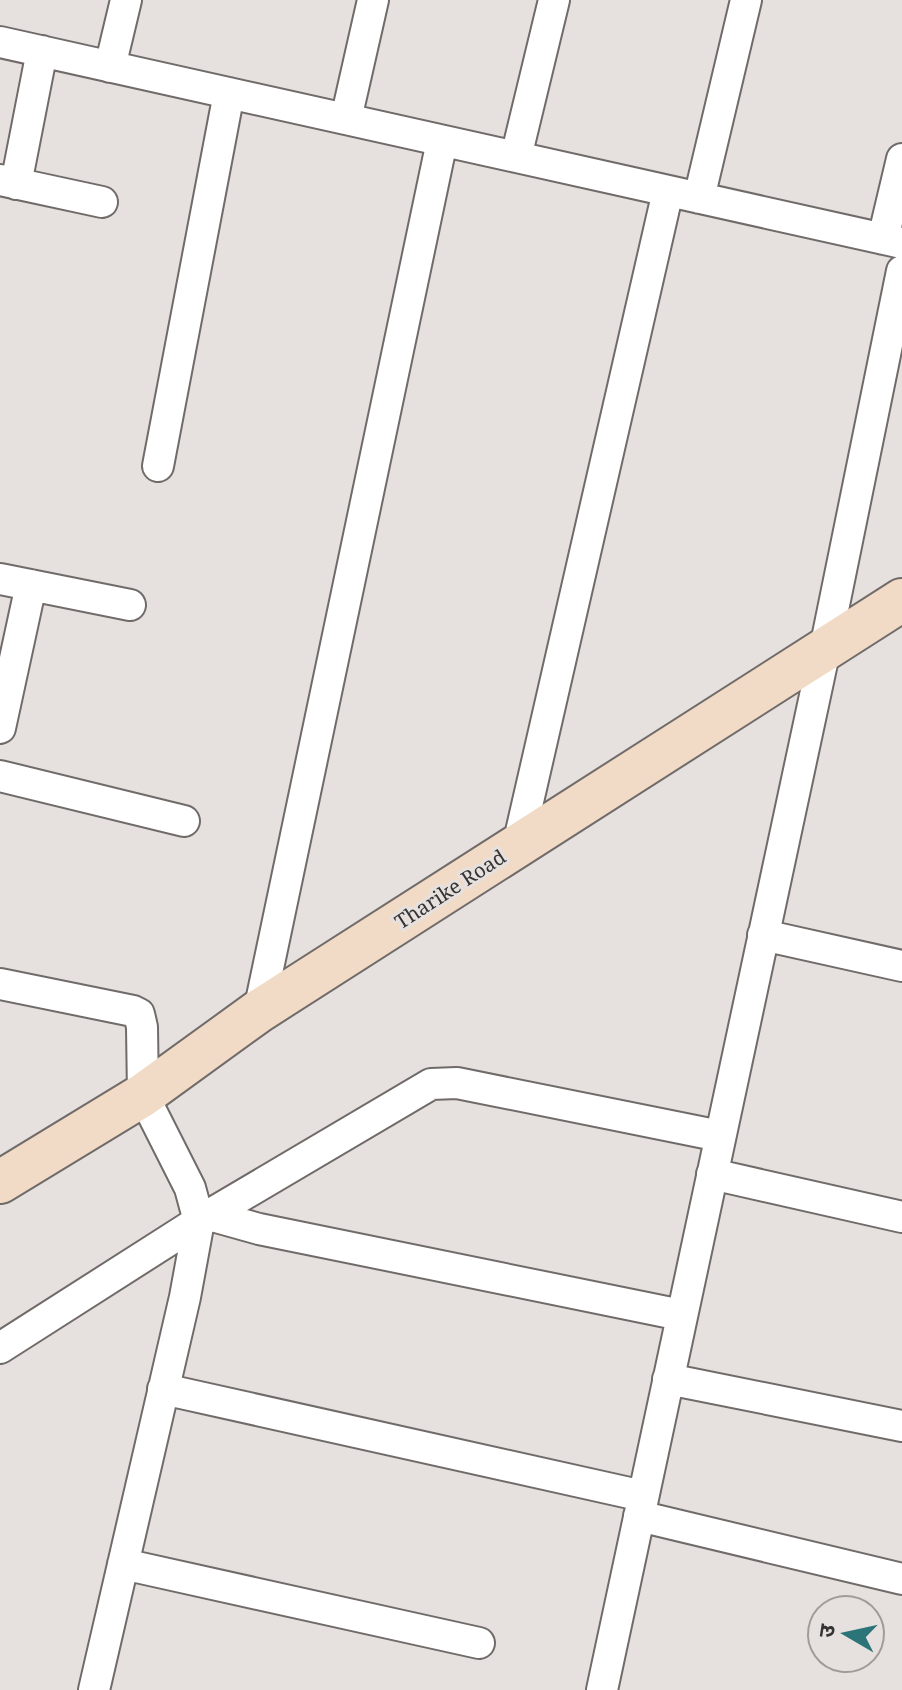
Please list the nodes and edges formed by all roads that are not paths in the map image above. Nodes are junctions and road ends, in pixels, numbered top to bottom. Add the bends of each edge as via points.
1 (126, 0) edge
2 (373, 0) edge
3 (554, 0) edge
4 (746, 0) edge
5 (0, 42) edge
6 (42, 51) junction
7 (110, 67) junction
8 (229, 93) junction
9 (346, 119) junction
10 (442, 141) junction
11 (516, 157) junction
12 (902, 159) edge
13 (8, 182) edge
14 (668, 191) junction
15 (699, 198) junction
16 (102, 202) dead end
17 (893, 241) edge
18 (902, 271) edge
19 (158, 466) dead end
20 (0, 579) edge
21 (31, 585) junction
22 (902, 600) edge
23 (130, 605) dead end
24 (825, 649) junction
25 (0, 728) edge
26 (0, 776) edge
27 (184, 821) dead end
28 (518, 845) junction
29 (763, 935) junction
30 (902, 966) edge
31 (0, 984) edge
32 (259, 1011) junction
33 (143, 1095) junction
34 (720, 1136) junction
35 (712, 1174) junction
36 (0, 1182) edge
37 (902, 1217) edge
38 (204, 1218) junction
39 (681, 1315) junction
40 (0, 1348) edge
41 (668, 1379) junction
42 (163, 1389) junction
43 (902, 1426) edge
44 (641, 1506) junction
45 (123, 1564) junction
46 (902, 1579) edge
47 (479, 1643) dead end
48 (94, 1690) edge
49 (602, 1690) edge

1 - 7 street
2 - 9 street
3 - 11 street
4 - 15 street
5 - 6 street
6 - 7 street
6 - 13 street
7 - 8 street
8 - 9 street
8 - 19 street
9 - 10 street
10 - 11 street
10 - 32 street
11 - 14 street
12 - 17 street
13 - 16 street
14 - 15 street
14 - 28 street
15 - 17 street
18 - 24 street
20 - 21 street
21 - 23 street
21 - 25 street
22 - 24 street, Tharike Road
24 - 28 street, Tharike Road
24 - 29 street
26 - 27 street
28 - 32 street, Tharike Road
29 - 30 street
29 - 34 street
31 - 33 street via 139,1014
32 - 33 street, Tharike Road
33 - 36 street, Tharike Road
33 - 38 street
34 - 35 street
34 - 38 street via 457,1083 431,1084
35 - 37 street
35 - 39 street
38 - 39 street
38 - 40 street
38 - 42 street
39 - 41 street
41 - 43 street
41 - 44 street
42 - 44 street
42 - 45 street
44 - 46 street
44 - 49 street
45 - 47 street
45 - 48 street

